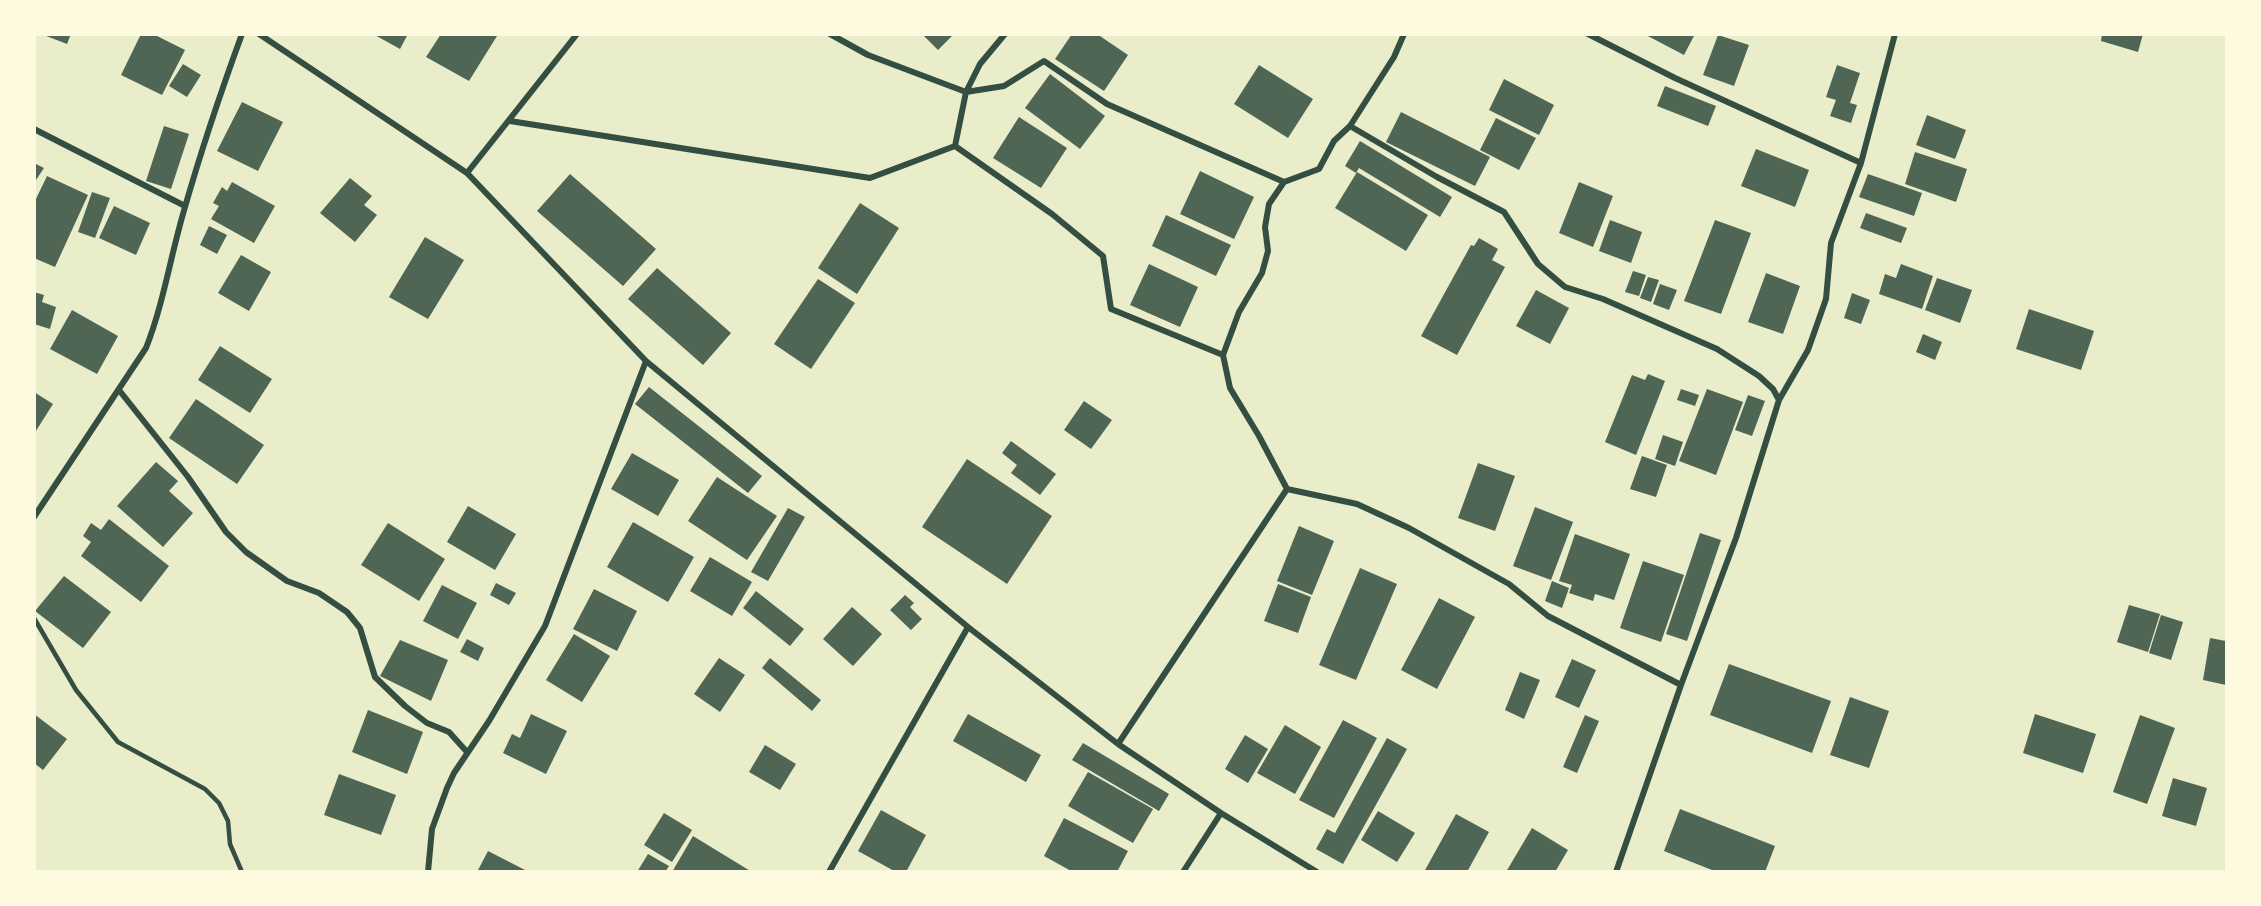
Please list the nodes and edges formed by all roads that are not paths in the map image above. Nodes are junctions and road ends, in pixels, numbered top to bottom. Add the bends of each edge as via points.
1 (242, 34) edge
2 (259, 34) edge
3 (577, 34) edge
4 (830, 34) edge
5 (1005, 34) edge
6 (1404, 34) edge
7 (1588, 34) edge
8 (1895, 34) edge
9 (966, 92) junction
10 (510, 121) junction
11 (1350, 126) junction
12 (34, 129) edge
13 (955, 146) junction
14 (1862, 163) junction
15 (467, 173) junction
16 (1284, 182) junction
17 (185, 206) junction
18 (1223, 355) junction
19 (646, 361) junction
20 (120, 390) junction
21 (1779, 400) junction
22 (1287, 489) junction
23 (34, 517) edge
24 (34, 618) edge
25 (968, 627) junction
26 (1681, 685) junction
27 (1118, 744) junction
28 (467, 752) junction
29 (1221, 813) junction
30 (242, 872) edge
31 (428, 872) edge
32 (829, 872) edge
33 (1183, 872) edge
34 (1317, 872) edge
35 (1616, 872) edge

1 - 17 street
2 - 15 street
3 - 10 street
4 - 9 street via 868,55
5 - 9 street via 980,64
6 - 11 street via 1394,57
7 - 14 street
8 - 14 street
9 - 13 street
9 - 16 street via 1004,86 1044,61 1107,104
10 - 13 street via 870,178
10 - 15 street
11 - 16 street via 1334,141 1319,169
11 - 21 street via 1504,212 1538,264 1565,286 1717,349 1759,376
12 - 17 street
13 - 18 street via 1052,214 1103,256 1111,309
14 - 21 street via 1832,243 1826,299 1808,350
15 - 19 street
16 - 18 street via 1269,204 1265,227 1268,251 1262,273 1239,312
17 - 20 street via 158,319 146,348
18 - 22 street via 1230,388
19 - 25 street
19 - 28 street via 545,626
20 - 23 street
20 - 28 street via 226,532 246,552 287,581 319,593 347,612 360,628 375,676 405,706 427,723 449,732
21 - 26 street via 1736,538
22 - 26 street via 1357,504 1410,528 1509,584 1548,616
22 - 27 street
24 - 30 lane via 76,690 118,742 206,789 219,803
25 - 27 street
25 - 32 street
26 - 35 street
27 - 29 street
28 - 31 street via 454,773 432,829
29 - 33 street
29 - 34 street

